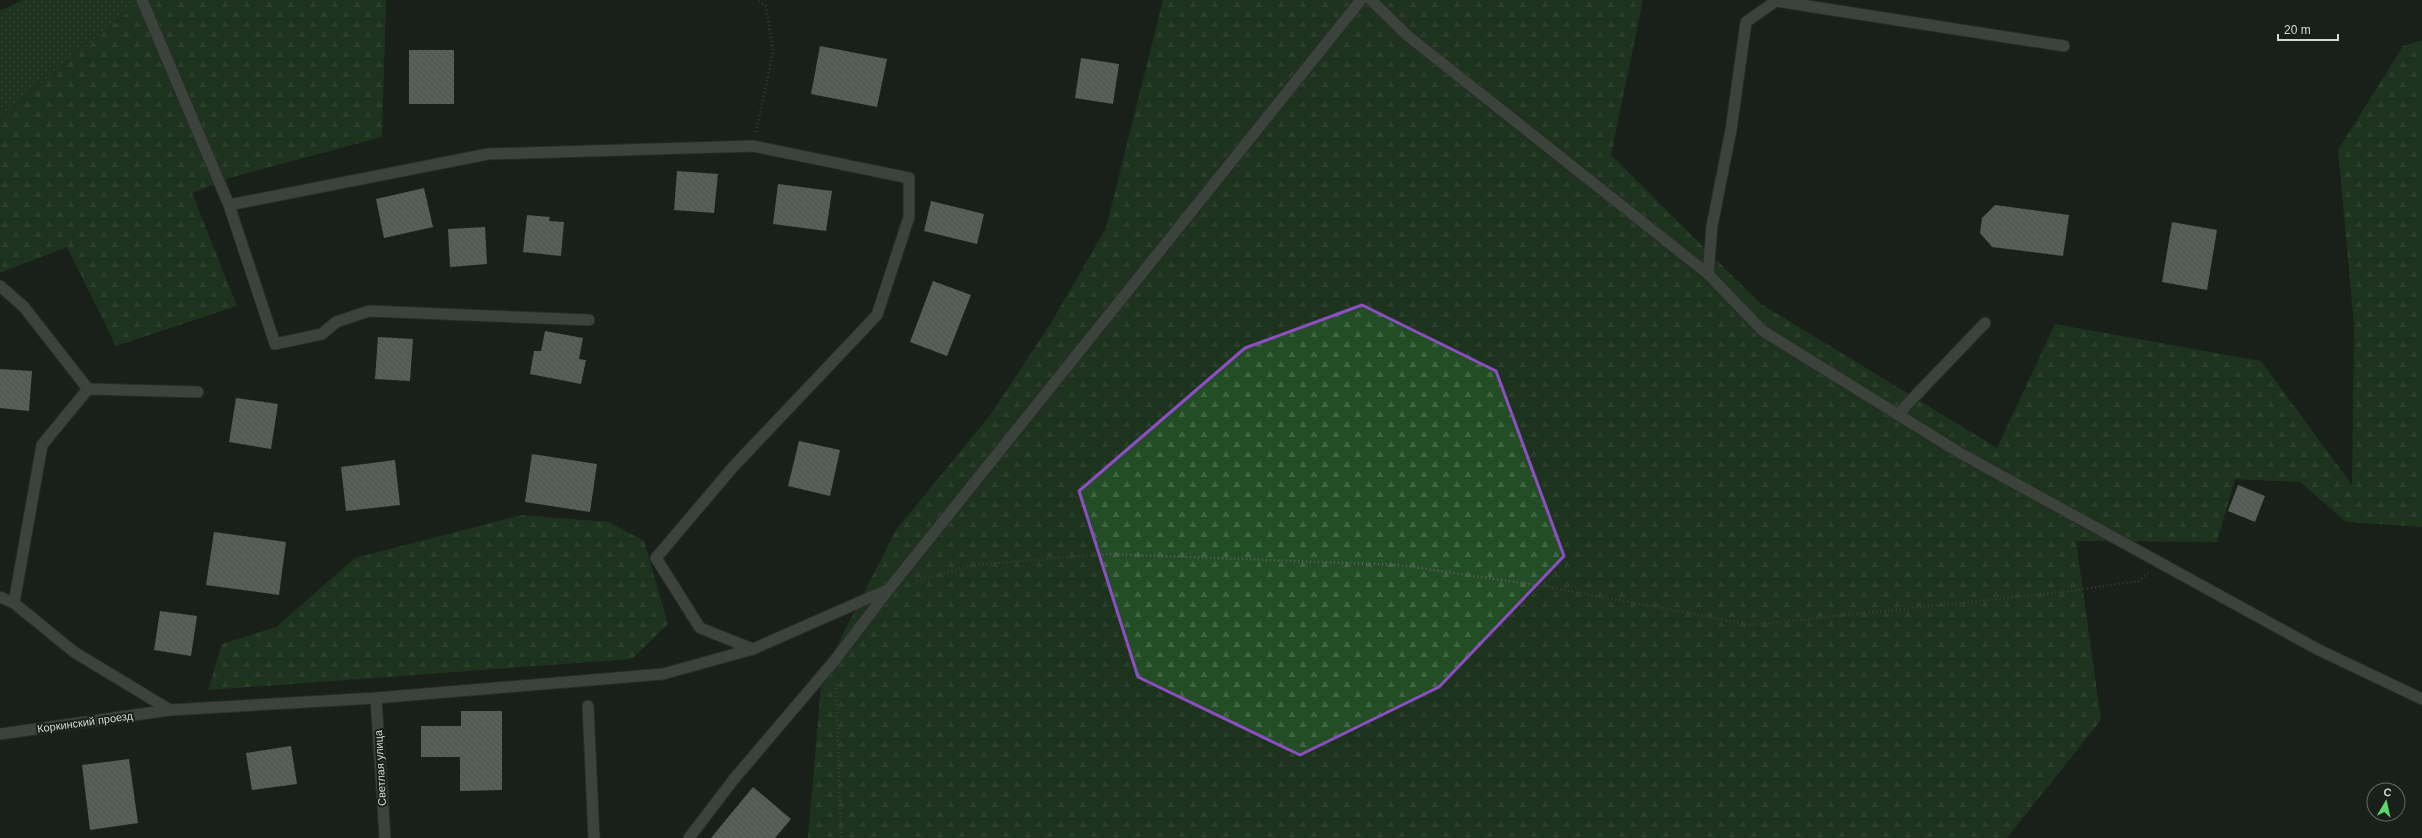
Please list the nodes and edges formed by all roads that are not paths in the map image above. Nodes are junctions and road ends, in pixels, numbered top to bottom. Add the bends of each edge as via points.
1 (142, 0) edge
2 (1360, 0) edge
3 (1371, 0) edge
4 (2064, 46) dead end
5 (229, 205) junction
6 (1708, 274) junction
7 (0, 286) edge
8 (589, 320) dead end
9 (1985, 323) dead end
10 (88, 389) junction
11 (198, 392) dead end
12 (1898, 414) junction
13 (889, 589) junction
14 (0, 597) edge
15 (14, 603) junction
16 (753, 649) junction
17 (376, 698) junction
18 (2422, 699) edge
19 (588, 706) dead end
20 (170, 710) junction
21 (0, 734) edge
22 (385, 838) edge
23 (594, 838) edge
24 (689, 838) edge

1 - 5 street
2 - 13 street
3 - 6 street via 1408,36
4 - 6 street via 1776,1 1746,22 1731,130 1712,226
5 - 8 street via 275,344 322,334 336,322 369,311
5 - 16 street via 488,154 753,146 909,178 909,217 877,315 733,467 656,558 700,628
6 - 12 street via 1763,330
7 - 10 street via 24,307
9 - 12 street
10 - 11 street
10 - 15 street via 42,445
12 - 18 street via 1960,453 2158,563 2317,649
13 - 16 street, Коркинский проезд
13 - 24 street via 835,660 734,779
14 - 15 street
15 - 20 street via 74,652
16 - 17 street, Коркинский проезд via 663,674
17 - 20 street, Коркинский проезд
17 - 22 street, Светлая улица
19 - 23 street
20 - 21 street, Коркинский проезд

